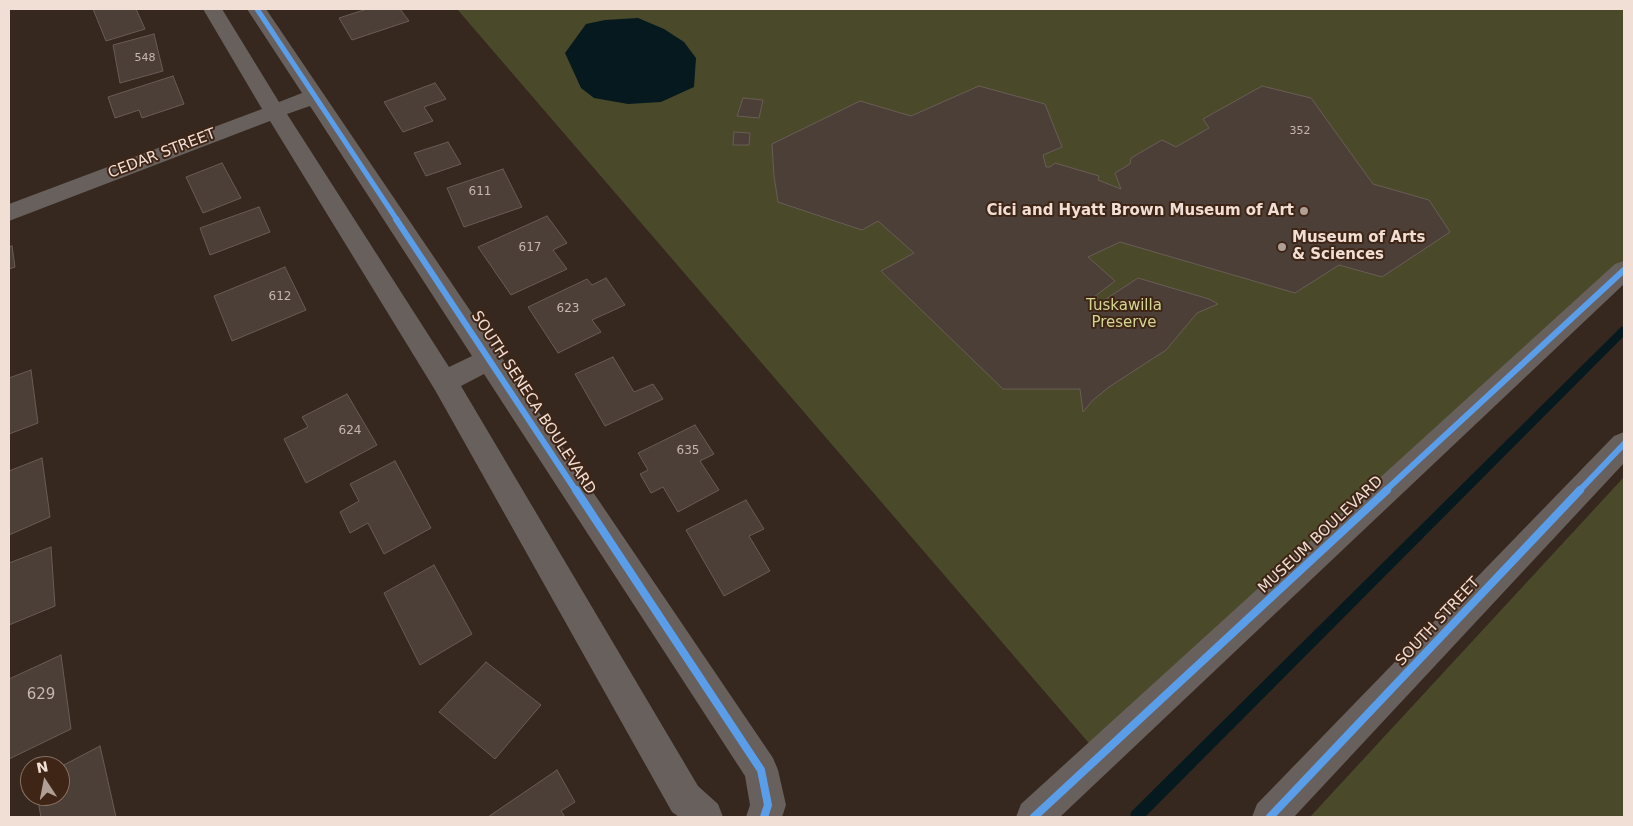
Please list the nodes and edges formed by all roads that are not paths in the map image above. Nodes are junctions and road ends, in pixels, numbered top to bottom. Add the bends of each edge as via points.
1 (212, 9) edge
2 (258, 9) edge
3 (315, 96) junction
4 (274, 112) junction
5 (9, 213) edge
6 (1624, 270) edge
7 (489, 360) junction
8 (444, 382) junction
9 (1624, 444) edge
10 (1277, 815) edge
11 (705, 817) edge
12 (764, 817) edge
13 (1034, 817) edge

1 - 4 street
2 - 3 street, SOUTH SENECA BOULEVARD
3 - 4 street, CEDAR STREET
3 - 7 street, SOUTH SENECA BOULEVARD
4 - 5 street, CEDAR STREET
4 - 8 street
6 - 13 street, MUSEUM BOULEVARD
7 - 8 street
7 - 12 street, SOUTH SENECA BOULEVARD via 761,770 768,805
8 - 11 street via 685,799
9 - 10 street, SOUTH STREET

